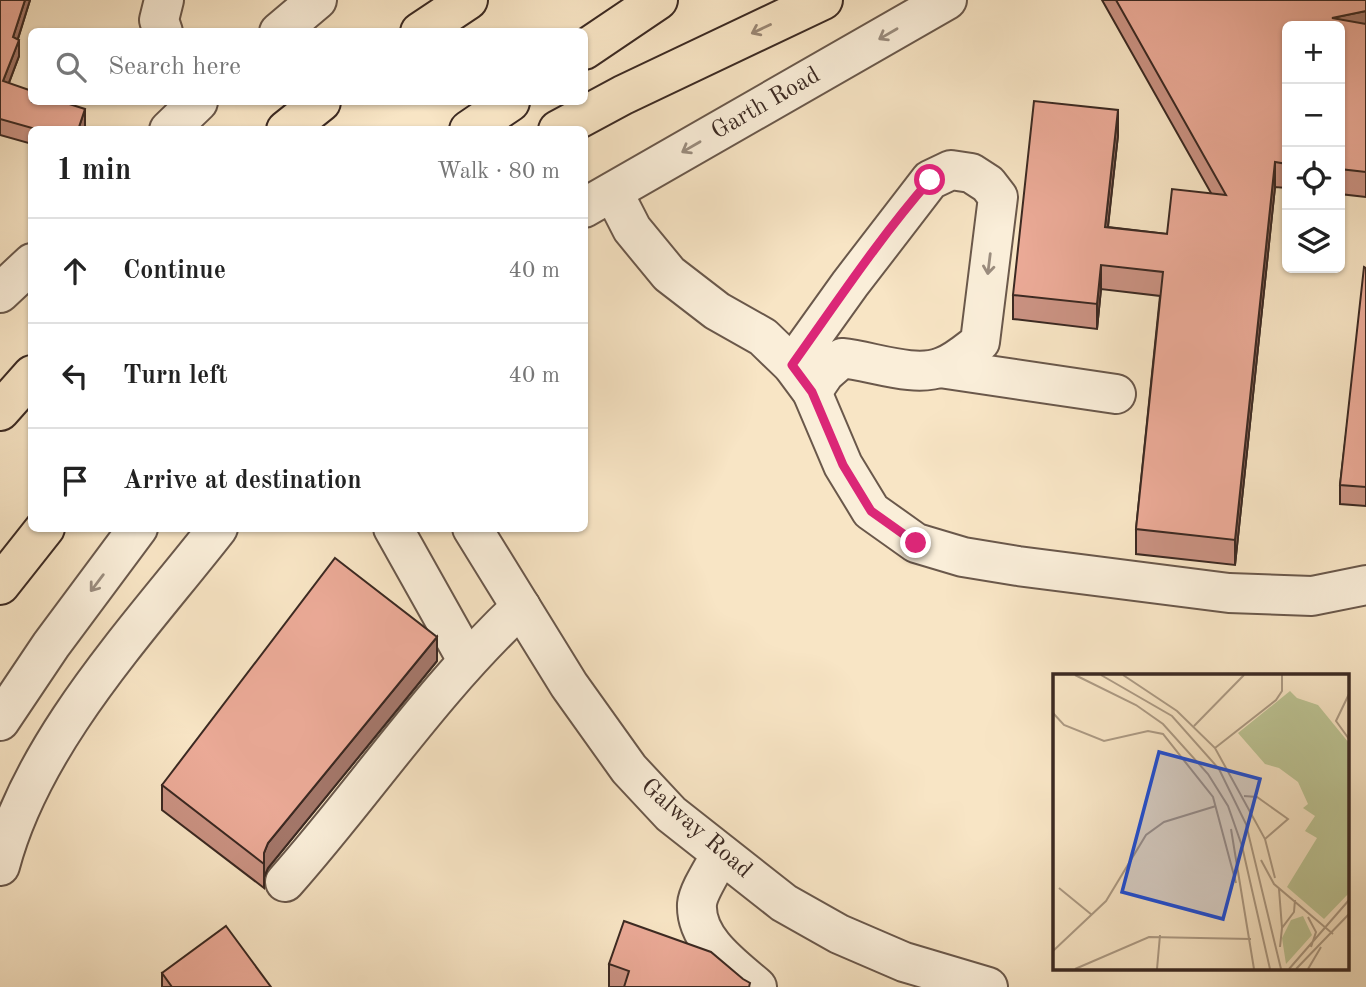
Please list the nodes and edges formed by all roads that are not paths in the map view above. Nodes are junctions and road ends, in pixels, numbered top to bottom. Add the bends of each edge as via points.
1 (164, 0) edge
2 (317, 0) edge
3 (468, 0) edge
4 (658, 0) edge
5 (822, 0) edge
6 (947, 0) edge
7 (162, 28) edge
8 (284, 28) edge
9 (426, 28) edge
10 (588, 47) edge
11 (317, 105) edge
12 (506, 105) edge
13 (291, 126) edge
14 (476, 126) edge
15 (565, 126) edge
16 (598, 200) edge
17 (28, 266) edge
18 (0, 293) edge
19 (940, 368) junction
20 (802, 379) junction
21 (28, 380) edge
22 (1116, 394) dead end
23 (0, 411) edge
24 (42, 532) edge
25 (135, 532) edge
26 (215, 532) edge
27 (395, 532) edge
28 (474, 532) edge
29 (0, 585) edge
30 (1366, 585) edge
31 (521, 607) junction
32 (467, 660) junction
33 (0, 721) edge
34 (721, 853) junction
35 (0, 866) edge
36 (285, 882) dead end
37 (757, 987) edge
38 (988, 987) edge

1 - 7 street
2 - 8 street
3 - 9 highway
4 - 10 highway
5 -> 15 highway
6 -> 16 street, Garth Road
11 - 13 highway
12 - 14 highway
16 - 20 street via 632,229 668,274 763,337
17 - 18 street
19 - 20 street via 909,370 842,358 825,373
20 -> 19 street via 912,201 930,180 951,170 971,173 998,197 979,342
19 - 22 street
20 - 30 street via 843,465 871,511 916,543 1018,566 1229,593 1312,596
21 - 23 highway
24 - 29 highway
25 -> 33 street
26 - 35 street via 144,617 71,720 28,789
27 - 32 street
28 - 31 street, Galway Road
31 - 32 street
31 - 34 street, Galway Road via 629,769 671,814
32 - 36 street
34 - 37 street via 697,902 699,920 710,943
34 - 38 street, Galway Road via 784,903 839,934 904,962

